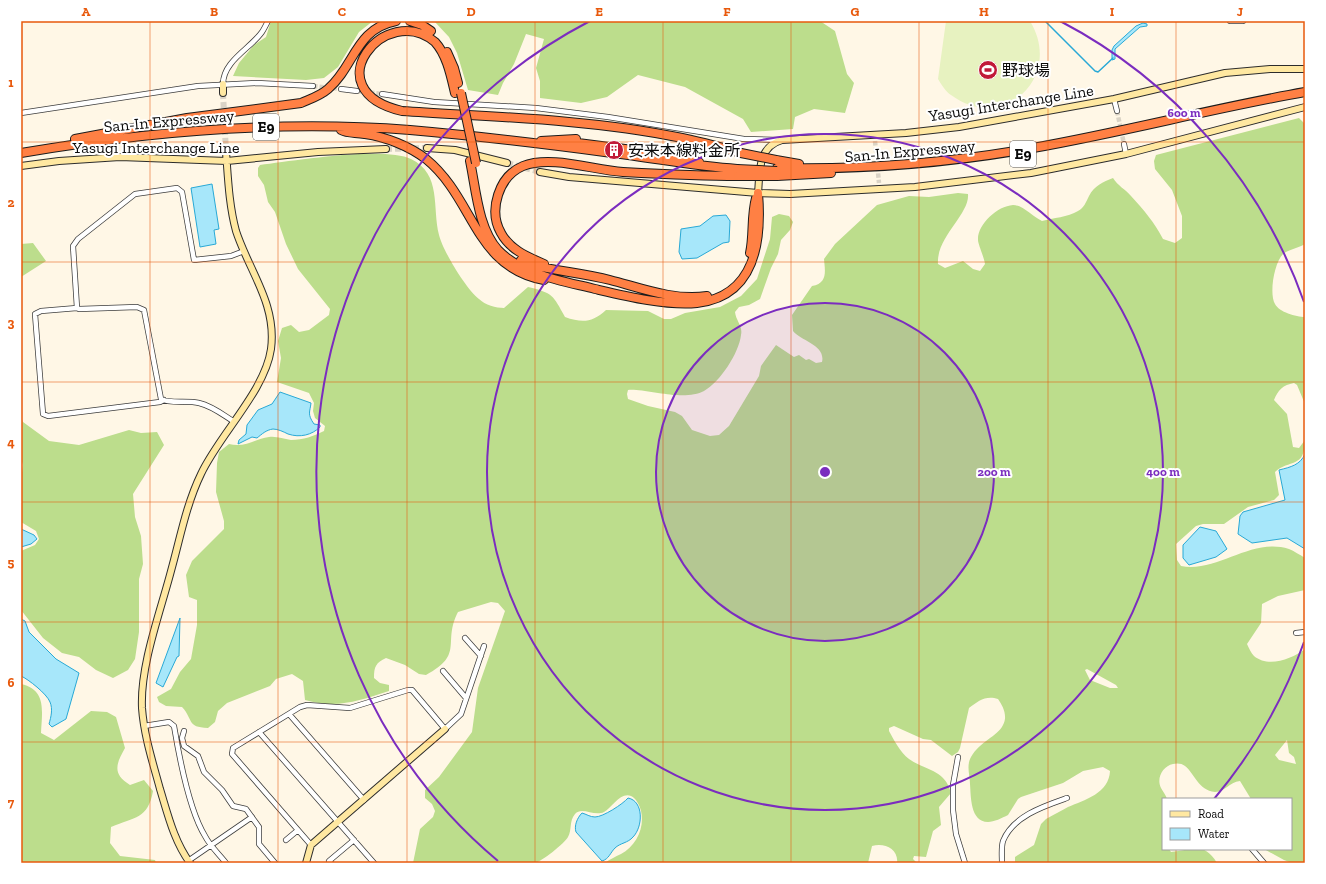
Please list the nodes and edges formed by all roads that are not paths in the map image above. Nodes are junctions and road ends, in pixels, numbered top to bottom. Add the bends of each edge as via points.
1 (268, 21) edge
2 (396, 21) edge
3 (410, 21) edge
4 (1230, 21) edge
5 (1243, 21) edge
6 (1305, 69) edge
7 (223, 84) junction
8 (313, 86) tunnel mouth
9 (341, 89) tunnel mouth
10 (357, 91) tunnel mouth
11 (1305, 92) edge
12 (224, 93) tunnel mouth
13 (458, 93) junction
14 (382, 94) tunnel mouth
15 (1305, 95) edge
16 (1114, 99) junction
17 (1263, 101) junction
18 (1305, 107) edge
19 (1117, 111) tunnel mouth
20 (21, 114) edge
21 (333, 127) junction
22 (782, 140) junction
23 (536, 143) junction
24 (1124, 144) tunnel mouth
25 (427, 148) tunnel mouth
26 (386, 149) tunnel mouth
27 (21, 152) edge
28 (226, 152) tunnel mouth
29 (1126, 154) junction
30 (227, 161) junction
31 (473, 162) junction
32 (687, 162) junction
33 (507, 163) tunnel mouth
34 (21, 166) edge
35 (777, 169) junction
36 (738, 171) junction
37 (540, 172) tunnel mouth
38 (758, 193) junction
39 (244, 251) junction
40 (579, 274) junction
41 (580, 285) junction
42 (77, 308) junction
43 (164, 400) junction
44 (233, 421) junction
45 (1305, 632) edge
46 (1296, 633) dead end
47 (465, 638) dead end
48 (484, 646) dead end
49 (481, 656) junction
50 (443, 671) dead end
51 (466, 698) junction
52 (289, 714) junction
53 (144, 726) junction
54 (445, 729) junction
55 (184, 731) dead end
56 (259, 732) junction
57 (958, 757) dead end
58 (1067, 798) dead end
59 (364, 800) junction
60 (252, 817) junction
61 (337, 822) junction
62 (298, 830) junction
63 (286, 840) dead end
64 (354, 840) junction
65 (211, 845) junction
66 (311, 845) junction
67 (1253, 850) edge
68 (189, 862) edge
69 (226, 863) edge
70 (275, 863) edge
71 (306, 863) edge
72 (331, 863) edge
73 (374, 863) edge
74 (965, 863) edge
75 (1002, 863) edge
76 (1264, 863) edge

1 - 7 street via 261,33 236,55 223,79
2 - 27 highway via 384,23 371,31 328,89 301,103 130,127
3 - 13 highway via 422,25 442,41 454,68
4 - 5 street
6 - 16 main road, Yasugi Interchange Line via 1270,69 1225,74
7 - 8 street
7 - 12 main road
7 - 20 street
9 - 10 street
11 - 17 highway, San-In Expressway / E9
13 - 31 highway
13 - 35 highway, bridge via 436,42 424,32 409,26 394,26 379,33 367,45 360,61 360,74 365,88 373,99 386,107 566,122 676,136 741,153
14 - 22 street via 434,102 543,109 744,139
15 - 17 highway, San-In Expressway / E9
16 - 19 street
16 - 22 main road, Yasugi Interchange Line via 959,127 875,138
17 - 35 highway, San-In Expressway / E9 via 1032,149 935,162 856,168
17 - 35 highway, San-In Expressway / E9 via 1016,155 948,164 866,170
18 - 29 main road
21 - 23 highway, San-In Expressway / E9 via 408,130
21 - 27 highway, San-In Expressway / E9 via 232,128 182,132 124,137
21 - 41 highway via 398,143 425,158 441,172 454,189 483,240 510,268 529,277
22 - 38 main road via 772,144 764,153
23 - 32 highway, E9 via 570,152 670,165
23 - 32 highway, E9 via 572,138 615,143 668,150
24 - 29 street
25 - 33 main road via 455,150
26 - 30 main road, Yasugi Interchange Line via 318,152
28 - 30 main road
29 - 38 main road via 976,181 790,194
30 - 34 main road, Yasugi Interchange Line via 120,157
30 - 39 main road via 232,214
31 - 40 highway via 487,215 502,246 514,257 528,264
31 - 41 highway via 483,219 498,250 514,263 531,271
32 - 36 highway, E9
35 - 36 highway, bridge
36 - 40 highway via 621,172 558,163 538,163 523,166 512,173 502,184 496,198 495,212 500,232 518,252 546,265
37 - 38 main road via 569,177
38 - 40 highway via 753,207 750,254 734,281 722,289 708,295 681,296
38 - 41 highway via 759,237 755,256 739,283 725,293 709,301 677,302 637,298
39 - 42 street via 231,256 194,260 182,192 176,188 135,194 74,242
39 - 44 main road via 265,296 272,338 261,378
42 - 43 street via 137,307 144,310 161,399
42 - 43 street via 38,311 34,316 43,414 48,416
43 - 44 street via 200,403
44 - 53 main road via 201,474 183,526 145,671 142,691
45 - 46 street
47 - 49 street
48 - 49 street
49 - 51 street
50 - 51 street
51 - 54 street via 461,714
52 - 54 street via 306,705 350,708 412,690
52 - 56 street
52 - 59 street
53 - 65 street via 169,722 174,726 197,821
53 - 68 main road via 174,834
54 - 59 main road
55 - 60 street via 184,746 198,756 207,776 222,790 233,806 246,808
56 - 61 street
56 - 62 street via 234,748 232,754
57 - 74 street via 953,785 953,810 956,834
58 - 75 street via 1043,805 1011,829 1003,842
59 - 61 main road
60 - 65 street
60 - 70 street via 260,827 260,844
61 - 64 street
61 - 66 main road
62 - 63 street
62 - 66 street
64 - 72 street via 329,861
64 - 73 street
65 - 68 street
65 - 69 street
66 - 71 main road
67 - 76 street

